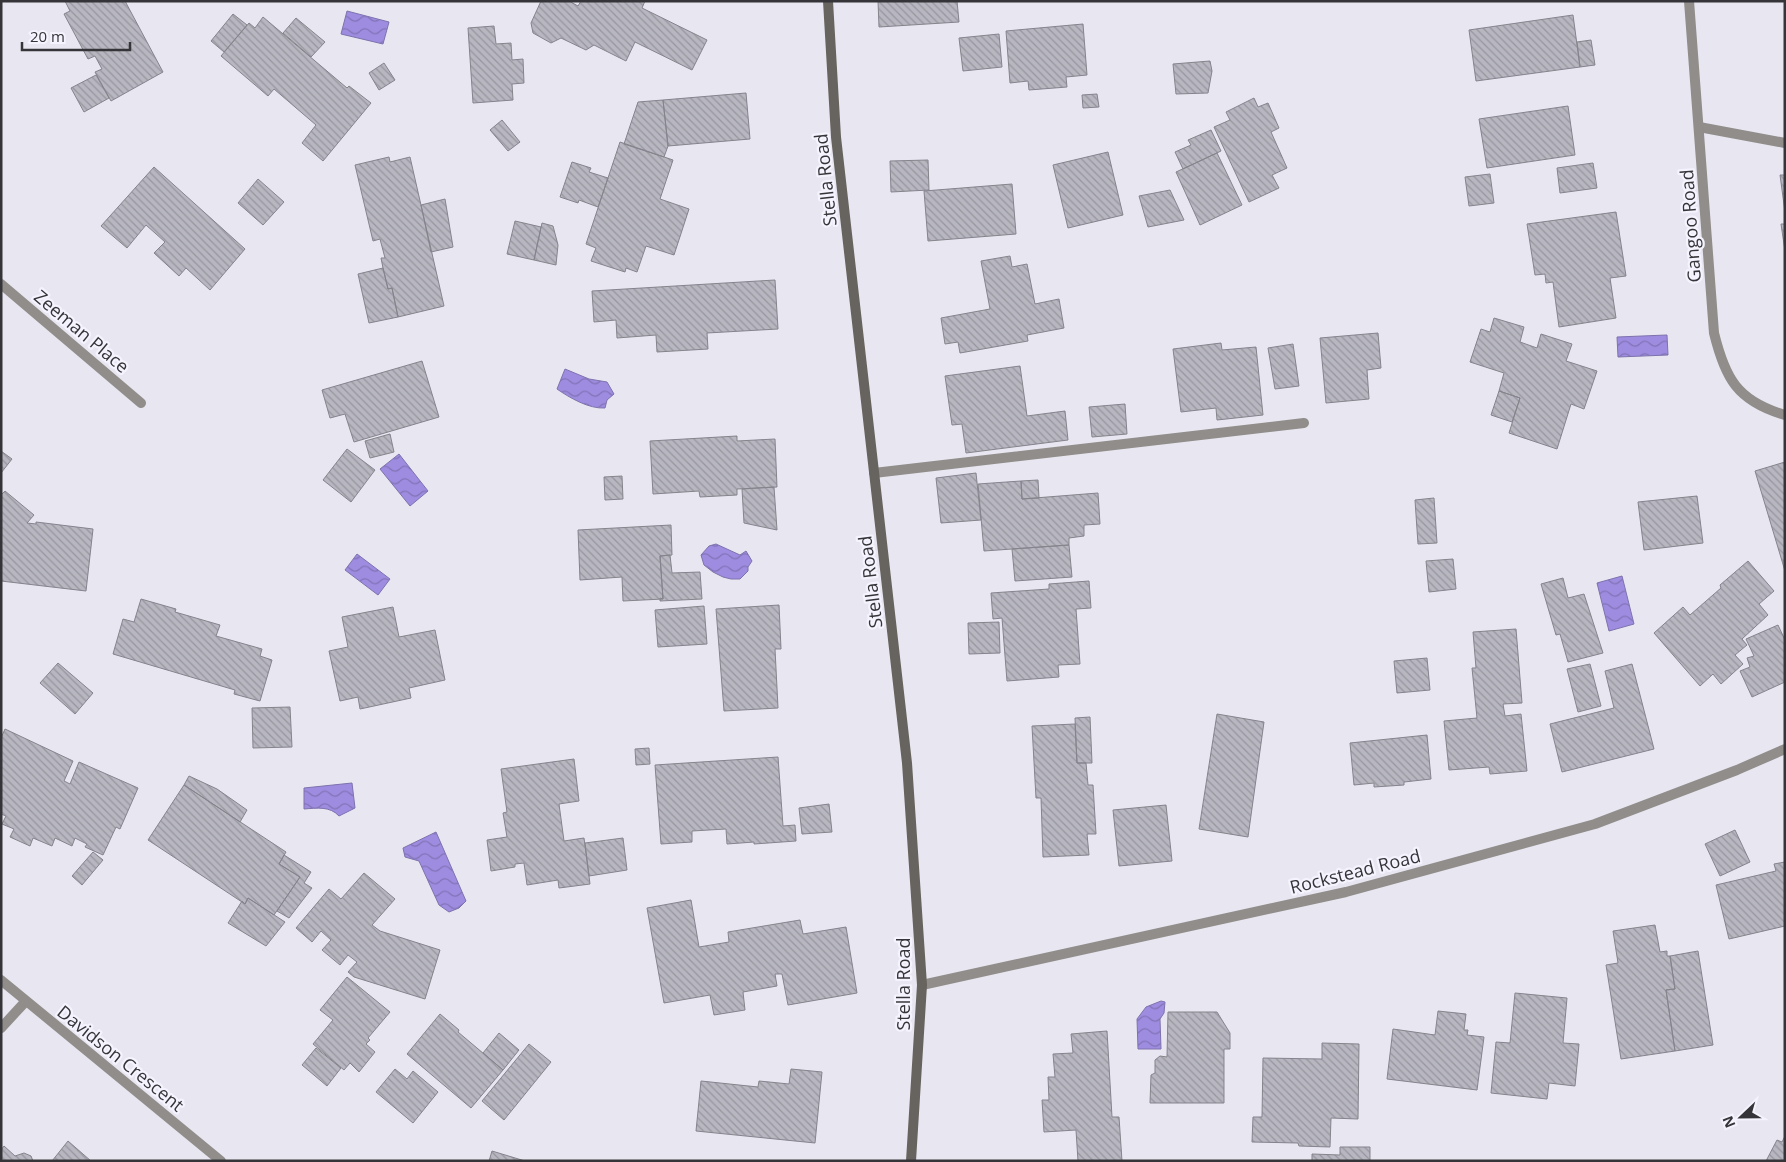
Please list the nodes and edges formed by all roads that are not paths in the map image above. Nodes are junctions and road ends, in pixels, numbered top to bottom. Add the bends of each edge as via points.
1 (828, 1) edge
2 (1689, 1) edge
3 (1699, 127) junction
4 (1785, 143) edge
5 (1, 284) edge
6 (141, 402) dead end
7 (1785, 415) edge
8 (1304, 423) dead end
9 (874, 474) junction
10 (1785, 749) edge
11 (1, 980) edge
12 (922, 985) junction
13 (26, 1001) junction
14 (1, 1028) edge
15 (220, 1161) edge
16 (911, 1161) edge

1 - 9 main road, Stella Road via 836,137
2 - 3 street, Gangoo Road
3 - 4 street
3 - 7 street, Gangoo Road via 1714,332 1721,362 1733,383 1750,401
5 - 6 street, Zeeman Place
8 - 9 street
9 - 12 main road, Stella Road via 907,763
10 - 12 street, Rockstead Road via 1595,824 1557,835 1346,892
11 - 13 street, Davidson Crescent
12 - 16 main road, Stella Road
13 - 14 street
13 - 15 street, Davidson Crescent

